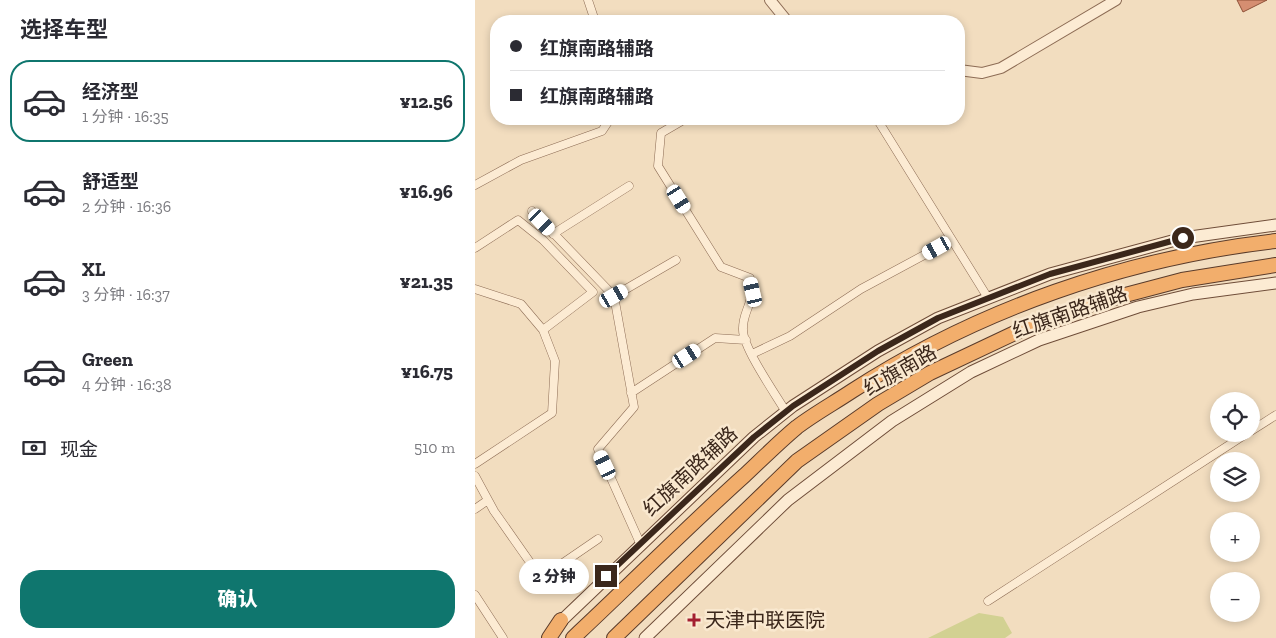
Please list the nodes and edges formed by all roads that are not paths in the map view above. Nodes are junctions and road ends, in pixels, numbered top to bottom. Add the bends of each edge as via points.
1 (588, 0) edge
2 (770, 0) edge
3 (1116, 0) edge
4 (593, 15) edge
5 (782, 15) edge
6 (965, 71) edge
7 (606, 125) edge
8 (675, 125) edge
9 (881, 125) edge
10 (475, 185) edge
11 (629, 186) dead end
12 (532, 212) dead end
13 (1276, 224) edge
14 (553, 234) junction
15 (952, 240) junction
16 (1276, 241) edge
17 (475, 248) edge
18 (676, 260) dead end
19 (1276, 264) edge
20 (1276, 283) edge
21 (475, 289) edge
22 (614, 296) junction
23 (988, 298) junction
24 (543, 330) junction
25 (745, 340) junction
26 (751, 354) junction
27 (631, 393) junction
28 (786, 412) junction
29 (1276, 415) edge
30 (1260, 425) edge
31 (1235, 442) edge
32 (475, 464) edge
33 (475, 476) edge
34 (487, 500) junction
35 (475, 508) edge
36 (598, 539) dead end
37 (640, 544) junction
38 (475, 595) edge
39 (988, 601) dead end
40 (561, 620) junction
41 (503, 638) edge
42 (543, 638) edge
43 (549, 638) edge
44 (573, 638) edge
45 (614, 638) edge
46 (645, 638) edge

1 - 4 street
2 - 5 street
3 - 6 street via 1001,68 982,72
7 - 10 street via 602,130 521,160
8 - 25 street via 661,133 658,166 721,267 750,278 753,292 743,330
9 - 15 street
11 - 14 street
12 - 14 street
13 - 23 main road, 红旗南路辅路 via 1151,245 1050,274
14 - 22 street
15 - 23 street
15 - 26 street via 861,289 791,336
16 - 44 highway, 红旗南路 via 1171,258 1053,293 933,343 886,369 798,426
17 - 24 street via 519,220 593,292
18 - 22 street
19 - 45 highway, 红旗南路 via 1182,280 1095,303 1021,330 931,373 878,404 797,461
20 - 46 main road, 红旗南路辅路 via 1193,294 1138,307 1039,340 971,372 892,421 788,500
21 - 24 street via 521,304
22 - 27 street
23 - 28 main road, 红旗南路辅路 via 938,318 878,351
24 - 32 street via 555,361 552,412
25 - 26 street
25 - 27 street via 715,338
26 - 28 street
27 - 37 street via 634,408 598,450
28 - 37 main road, 红旗南路辅路 via 754,437
29 - 30 street
31 - 39 street
33 - 34 street
34 - 35 street
34 - 36 street via 541,578
37 - 40 main road, 红旗南路辅路
38 - 41 street
40 - 42 main road, 红旗南路辅路
40 - 43 highway

